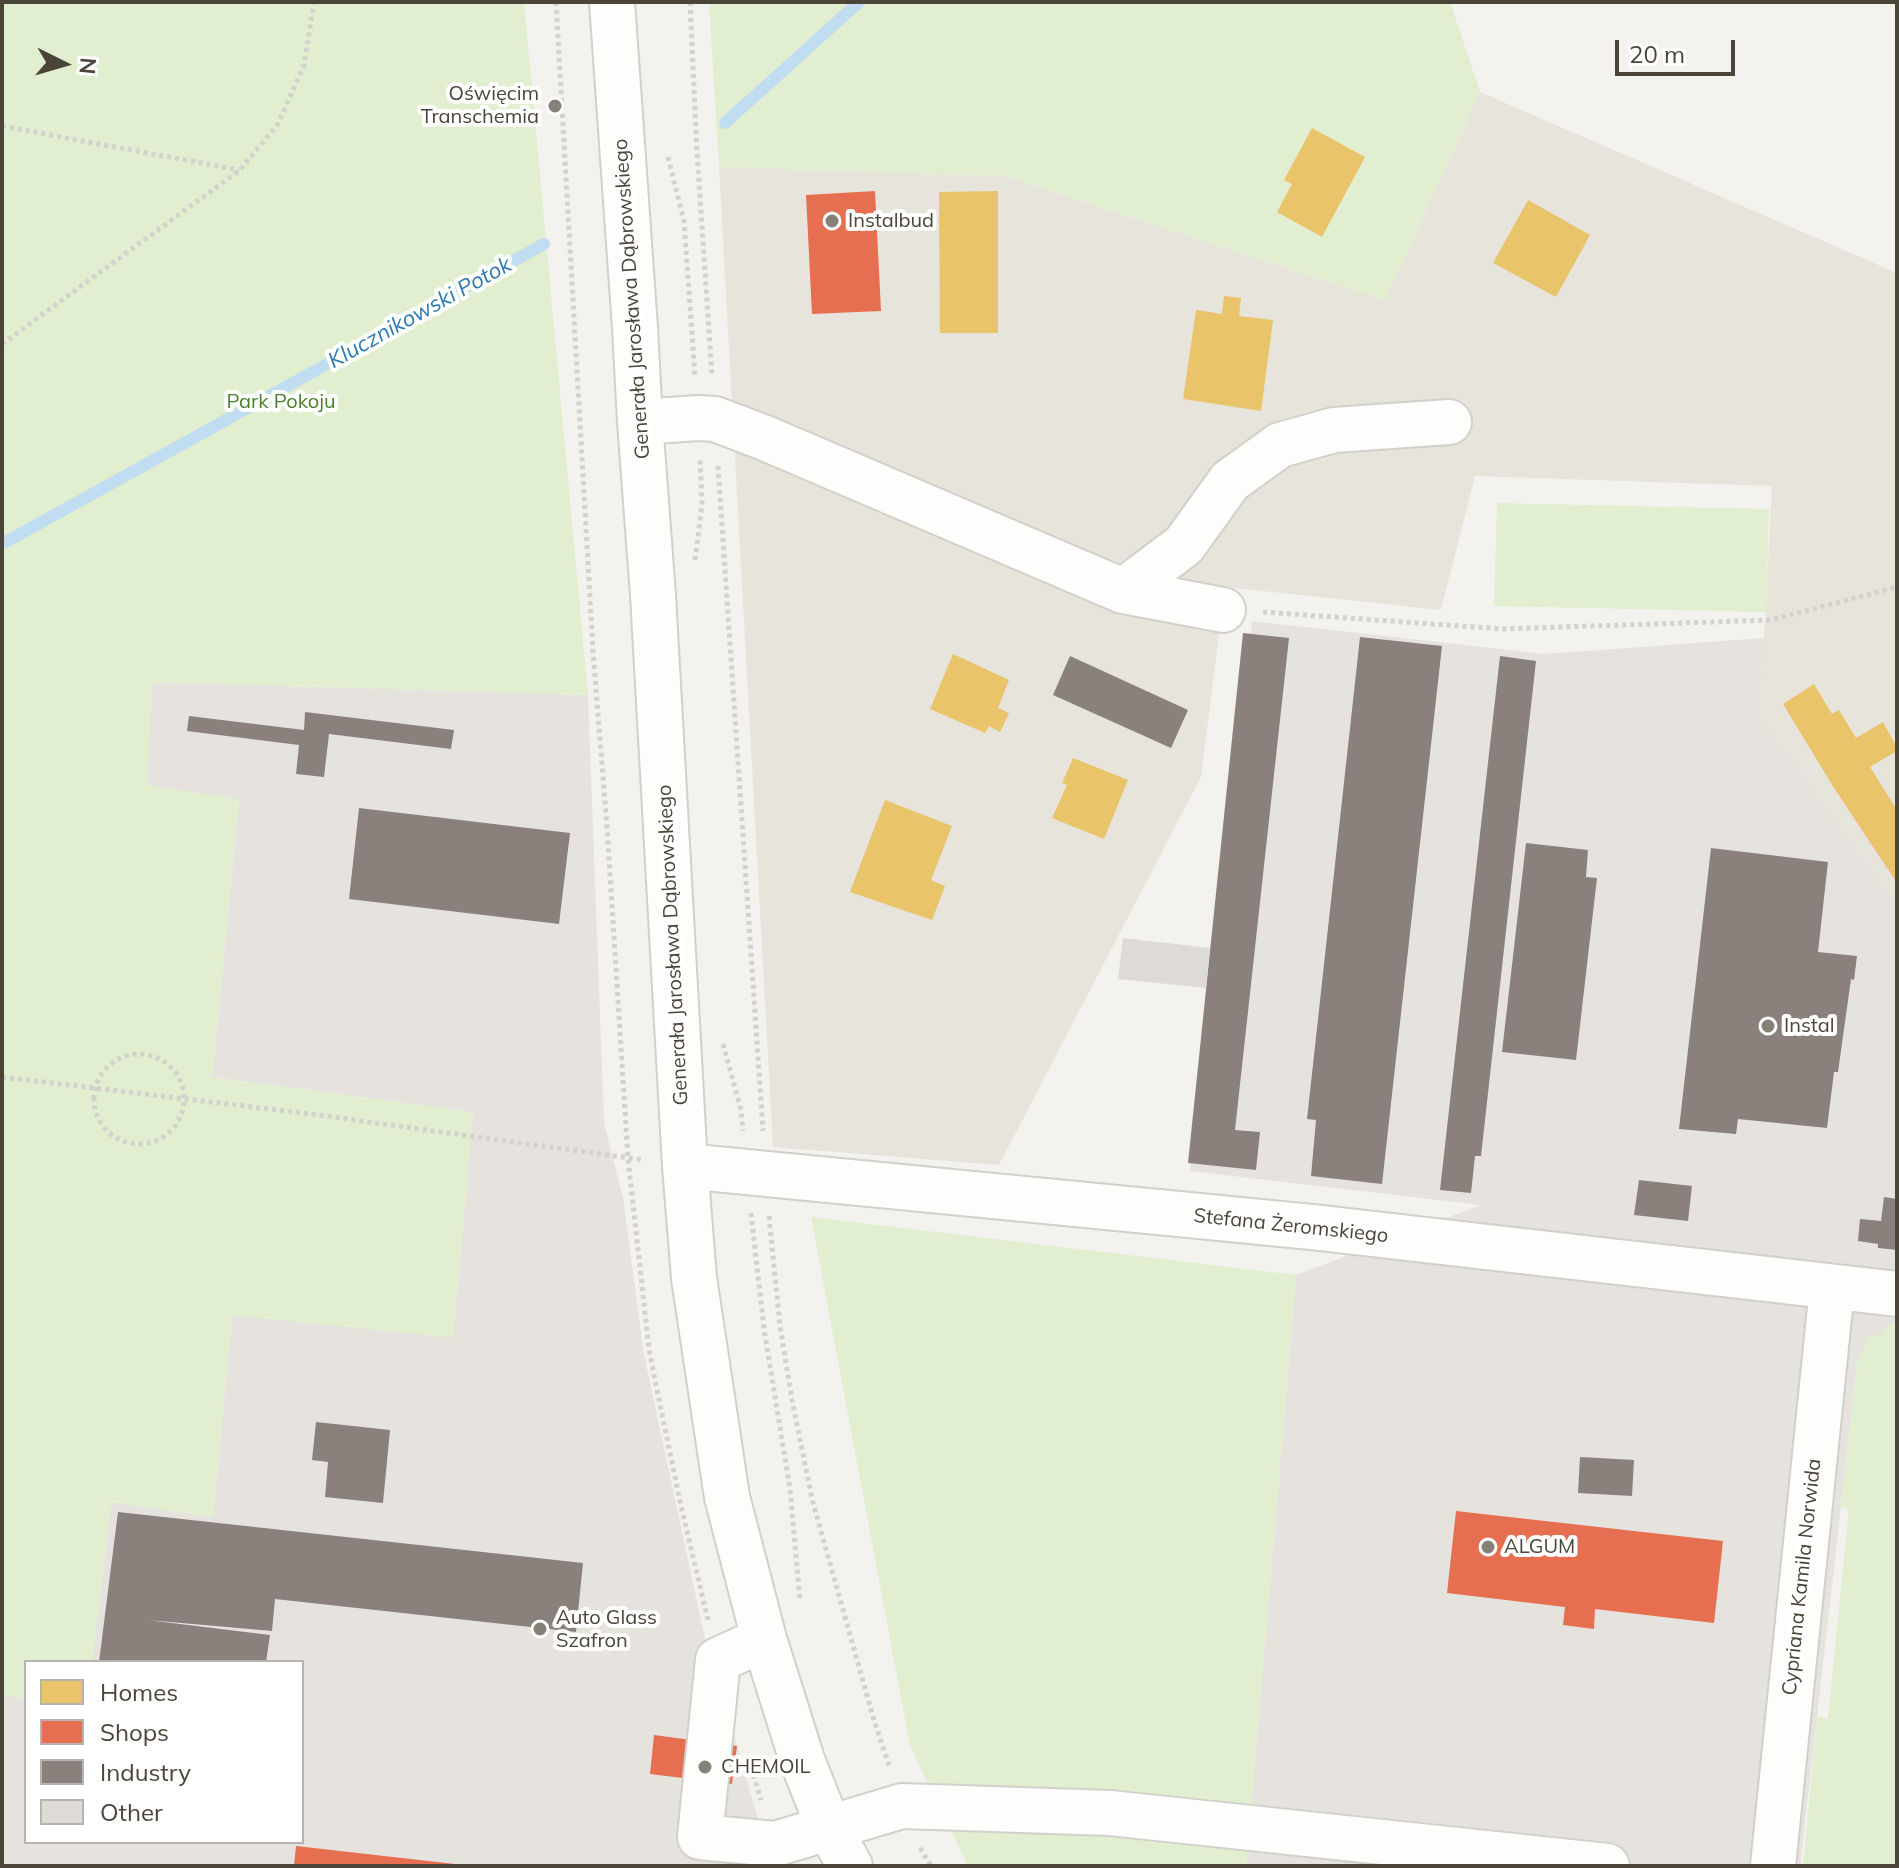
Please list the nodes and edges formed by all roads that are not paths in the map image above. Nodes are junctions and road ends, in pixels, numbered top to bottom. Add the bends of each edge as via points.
1 (612, 2) edge
2 (640, 422) junction
3 (1449, 422) dead end
4 (1123, 591) junction
5 (1223, 610) road end
6 (685, 1166) junction
7 (1832, 1288) junction
8 (1897, 1294) edge
9 (764, 1639) junction
10 (829, 1828) junction
11 (850, 1866) edge
12 (1607, 1866) edge
13 (1773, 1866) edge

1 - 2 street, Generała Jarosława Dąbrowskiego
2 - 4 street via 715,419
2 - 6 street, Generała Jarosława Dąbrowskiego
3 - 4 street via 1334,430 1280,445 1230,481 1184,545
4 - 5 street
6 - 7 street, Stefana Żeromskiego via 1312,1227
6 - 9 street, Generała Jarosława Dąbrowskiego via 694,1278 725,1483
7 - 8 street, Stefana Żeromskiego
7 - 13 street, Cypriana Kamila Norwida
9 - 10 street, Generała Jarosława Dąbrowskiego
9 - 10 street via 718,1660 700,1837 775,1844
10 - 11 street, Generała Jarosława Dąbrowskiego
10 - 12 street via 902,1806 1110,1813

